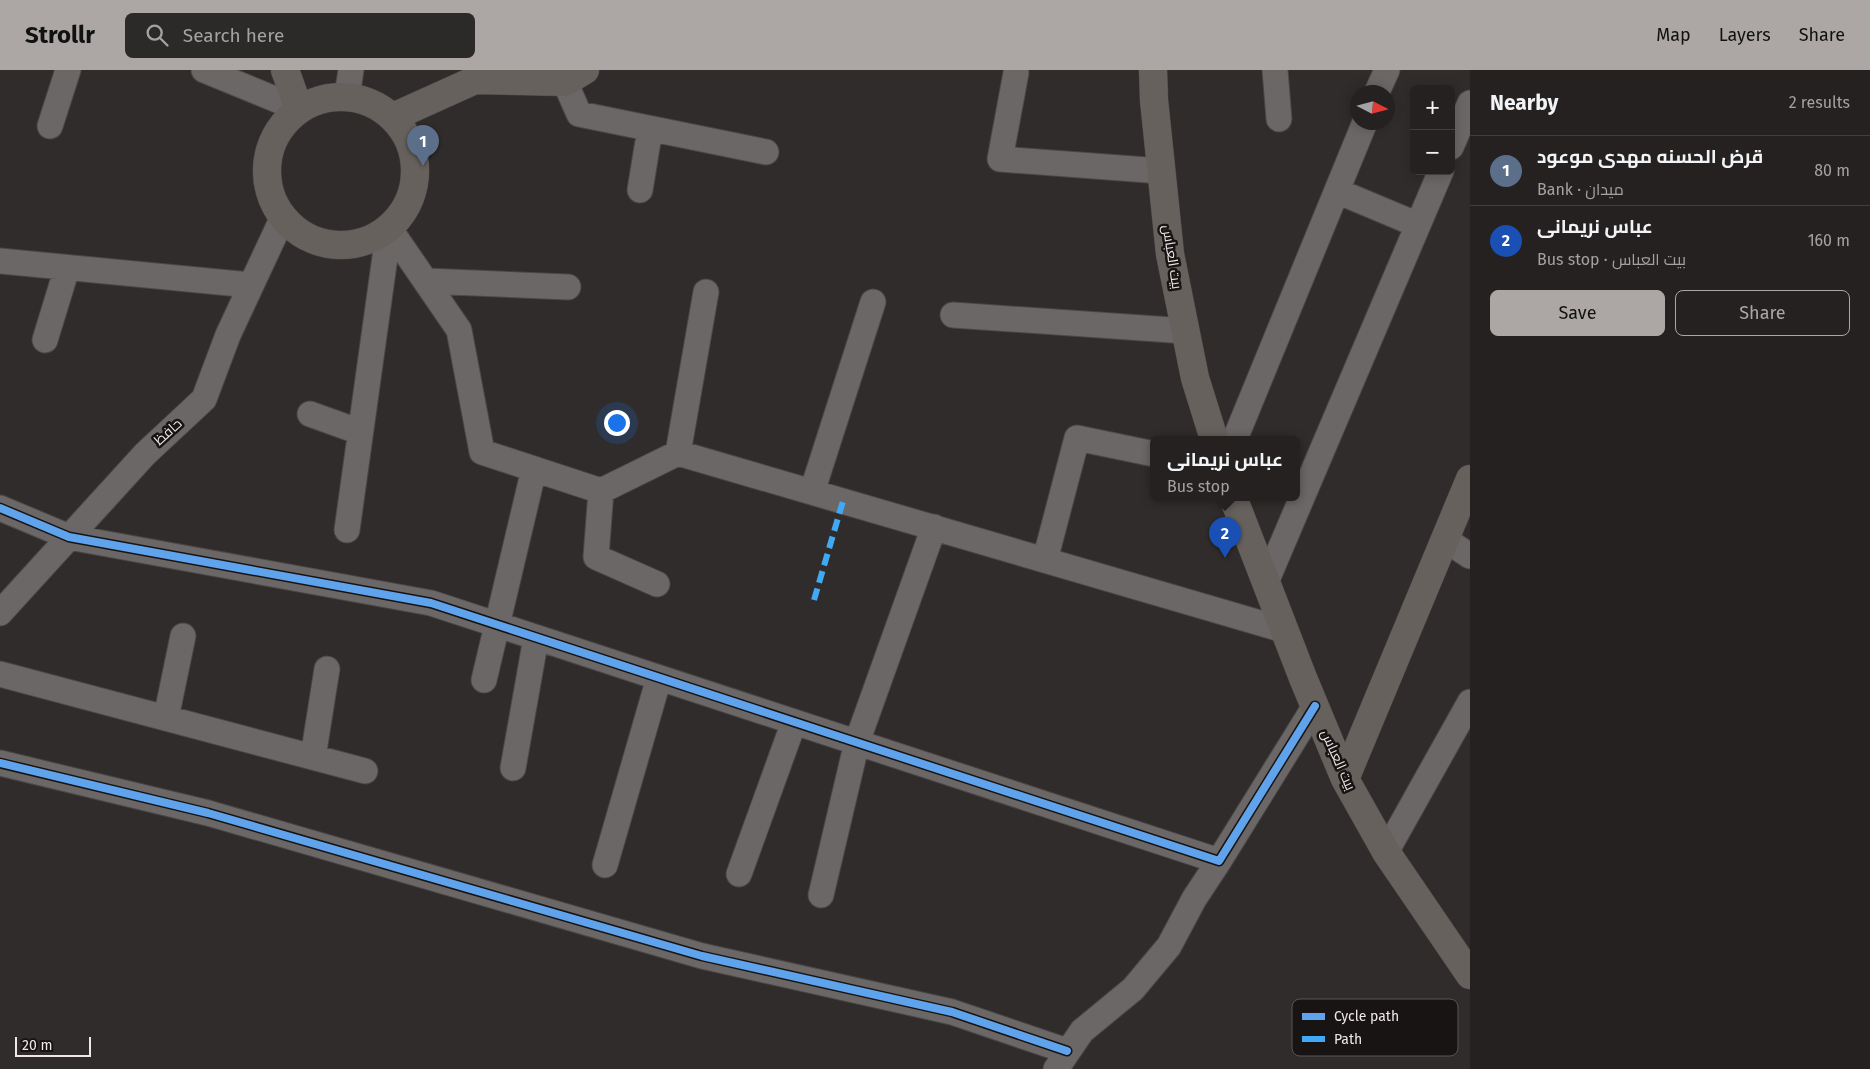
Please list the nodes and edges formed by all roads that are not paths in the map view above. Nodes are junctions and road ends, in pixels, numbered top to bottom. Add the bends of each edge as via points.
1 (68, 70) edge
2 (204, 70) edge
3 (285, 70) edge
4 (1153, 70) edge
5 (1275, 70) edge
6 (1387, 70) edge
7 (1016, 73) dead end
8 (575, 76) edge
9 (349, 83) edge
10 (1380, 85) edge
11 (1470, 103) edge
12 (299, 109) junction
13 (393, 117) junction
14 (1279, 119) dead end
15 (50, 126) dead end
16 (650, 128) junction
17 (1362, 130) edge
18 (1455, 138) edge
19 (766, 152) dead end
20 (1161, 171) junction
21 (1439, 175) edge
22 (640, 190) dead end
23 (1337, 191) junction
24 (283, 217) junction
25 (1418, 225) junction
26 (389, 228) junction
27 (0, 261) edge
28 (68, 268) junction
29 (426, 281) junction
30 (250, 286) junction
31 (568, 287) dead end
32 (706, 292) dead end
33 (873, 302) dead end
34 (953, 315) dead end
35 (1186, 331) junction
36 (45, 340) dead end
37 (310, 414) dead end
38 (360, 432) junction
39 (1213, 436) edge
40 (1235, 436) edge
41 (678, 453) junction
42 (1150, 453) edge
43 (534, 469) junction
44 (1470, 479) edge
45 (601, 490) junction
46 (812, 492) junction
47 (1236, 501) edge
48 (0, 508) edge
49 (934, 527) junction
50 (347, 530) dead end
51 (69, 537) junction
52 (1446, 540) junction
53 (1470, 556) edge
54 (1045, 560) junction
55 (1266, 582) junction
56 (657, 584) dead end
57 (0, 613) edge
58 (498, 626) junction
59 (1284, 630) junction
60 (182, 636) dead end
61 (536, 638) junction
62 (327, 669) dead end
63 (0, 674) edge
64 (659, 678) junction
65 (484, 680) dead end
66 (1470, 702) edge
67 (1314, 706) junction
68 (166, 718) junction
69 (794, 722) junction
70 (857, 742) junction
71 (313, 756) junction
72 (0, 763) edge
73 (513, 768) dead end
74 (365, 771) dead end
75 (1345, 778) junction
76 (1386, 852) junction
77 (1220, 860) junction
78 (604, 865) dead end
79 (739, 874) dead end
80 (821, 895) dead end
81 (1468, 968) edge
82 (1062, 1060) edge

1 - 15 street
2 - 12 street
3 - 12 street
4 - 20 street, بیت العباس
5 - 14 street
6 - 10 street
7 - 20 street via 1000,159
8 - 13 street via 475,80
8 - 16 street via 579,114
9 - 12 street
9 - 13 street
11 - 18 street
12 - 24 street via 281,127 270,150 267,174 272,197
13 - 26 street via 408,138 415,162 413,188 404,210
16 - 19 street
16 - 22 street
17 - 23 street
20 - 35 street, بیت العباس via 1170,254
21 - 25 street
23 - 25 street
23 - 40 street
24 - 26 street via 301,233 322,243 345,245 369,240
24 - 30 street, حافظ
25 - 55 street
26 - 29 street
26 - 38 street
27 - 28 street
28 - 30 street
28 - 36 street
29 - 31 street
29 - 43 street via 459,330 482,452
30 - 51 street, حافظ via 204,399 145,454
32 - 41 street
33 - 46 street
34 - 35 street
35 - 39 street, بیت العباس via 1195,378
37 - 38 street
38 - 50 street
41 - 45 street
41 - 46 street
42 - 54 street via 1078,438
43 - 45 street
43 - 58 street
44 - 52 street
45 - 56 street via 596,557
46 - 49 street
47 - 55 street, بیت العباس
48 - 51 street
49 - 54 street
49 - 70 street
51 - 57 street, حافظ
51 - 58 street via 431,603
52 - 53 street
52 - 75 street
54 - 59 street
55 - 59 street, بیت العباس
58 - 61 street
58 - 65 street
59 - 67 street, بیت العباس
60 - 68 street
61 - 64 street
61 - 73 street
62 - 71 street
63 - 68 street
64 - 69 street
64 - 78 street
66 - 76 street
67 - 75 street, بیت العباس
67 - 77 street
68 - 71 street
69 - 70 street
69 - 79 street
70 - 77 street
70 - 80 street
71 - 74 street
72 - 82 street via 208,813 702,956 952,1012
75 - 76 street, بیت العباس
76 - 81 street, بیت العباس
77 - 82 street via 1169,946 1134,989 1082,1031

